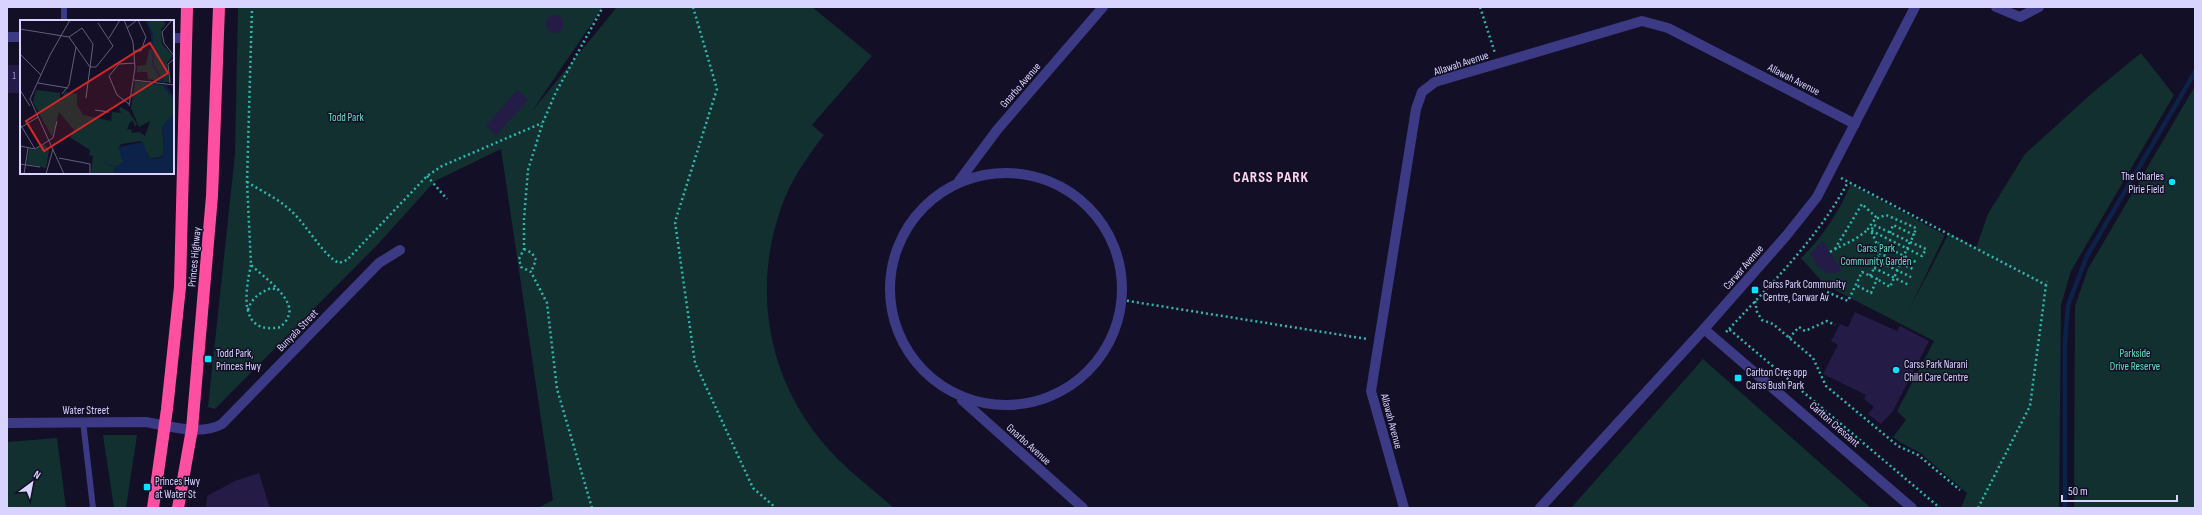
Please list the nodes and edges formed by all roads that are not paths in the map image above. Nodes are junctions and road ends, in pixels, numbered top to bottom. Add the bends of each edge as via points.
1 (64, 7) edge
2 (187, 7) edge
3 (219, 7) edge
4 (1103, 7) edge
5 (1915, 7) edge
6 (1996, 7) edge
7 (2039, 7) edge
8 (64, 20) edge
9 (7, 37) edge
10 (20, 37) edge
11 (174, 38) edge
12 (187, 38) junction
13 (1856, 124) junction
14 (959, 182) junction
15 (400, 250) dead end
16 (1704, 329) junction
17 (960, 398) junction
18 (83, 421) junction
19 (7, 423) edge
20 (165, 426) junction
21 (192, 429) junction
22 (93, 508) edge
23 (153, 508) edge
24 (178, 508) edge
25 (1082, 508) edge
26 (1404, 508) edge
27 (1540, 508) edge
28 (1912, 508) edge

1 - 8 lane
2 - 12 highway, Princes Highway
3 - 21 highway, Princes Highway via 212,196
4 - 14 street, Gnarbo Avenue via 997,130
5 - 13 street, Carwar Avenue
6 - 7 street via 2020,17
9 - 10 street
11 - 12 street
12 - 20 highway, Princes Highway via 180,287
13 - 16 street, Carwar Avenue via 1817,197
13 - 26 street, Allawah Avenue via 1668,28 1648,22 1634,22 1435,82 1422,92 1416,109 1371,391
14 - 17 street, Gnarbo Avenue via 939,192 914,217 897,249 891,272 890,290 895,324 915,360
14 - 17 street, Gnarbo Avenue via 990,173 1026,174 1073,193 1087,205 1108,233 1120,264 1122,300 1112,337 1103,352 1087,372 1065,389 1052,396 1019,406 1000,407
15 - 21 street, Bunyala Street via 379,263 222,424 213,429
16 - 27 street, Carwar Avenue
16 - 28 street, Carlton Crescent
17 - 25 street, Gnarbo Avenue
18 - 19 street, Water Street
18 - 20 street, Water Street via 146,422
18 - 22 lane
20 - 21 street, Bunyala Street
20 - 23 highway, Princes Highway
21 - 24 highway, Princes Highway

